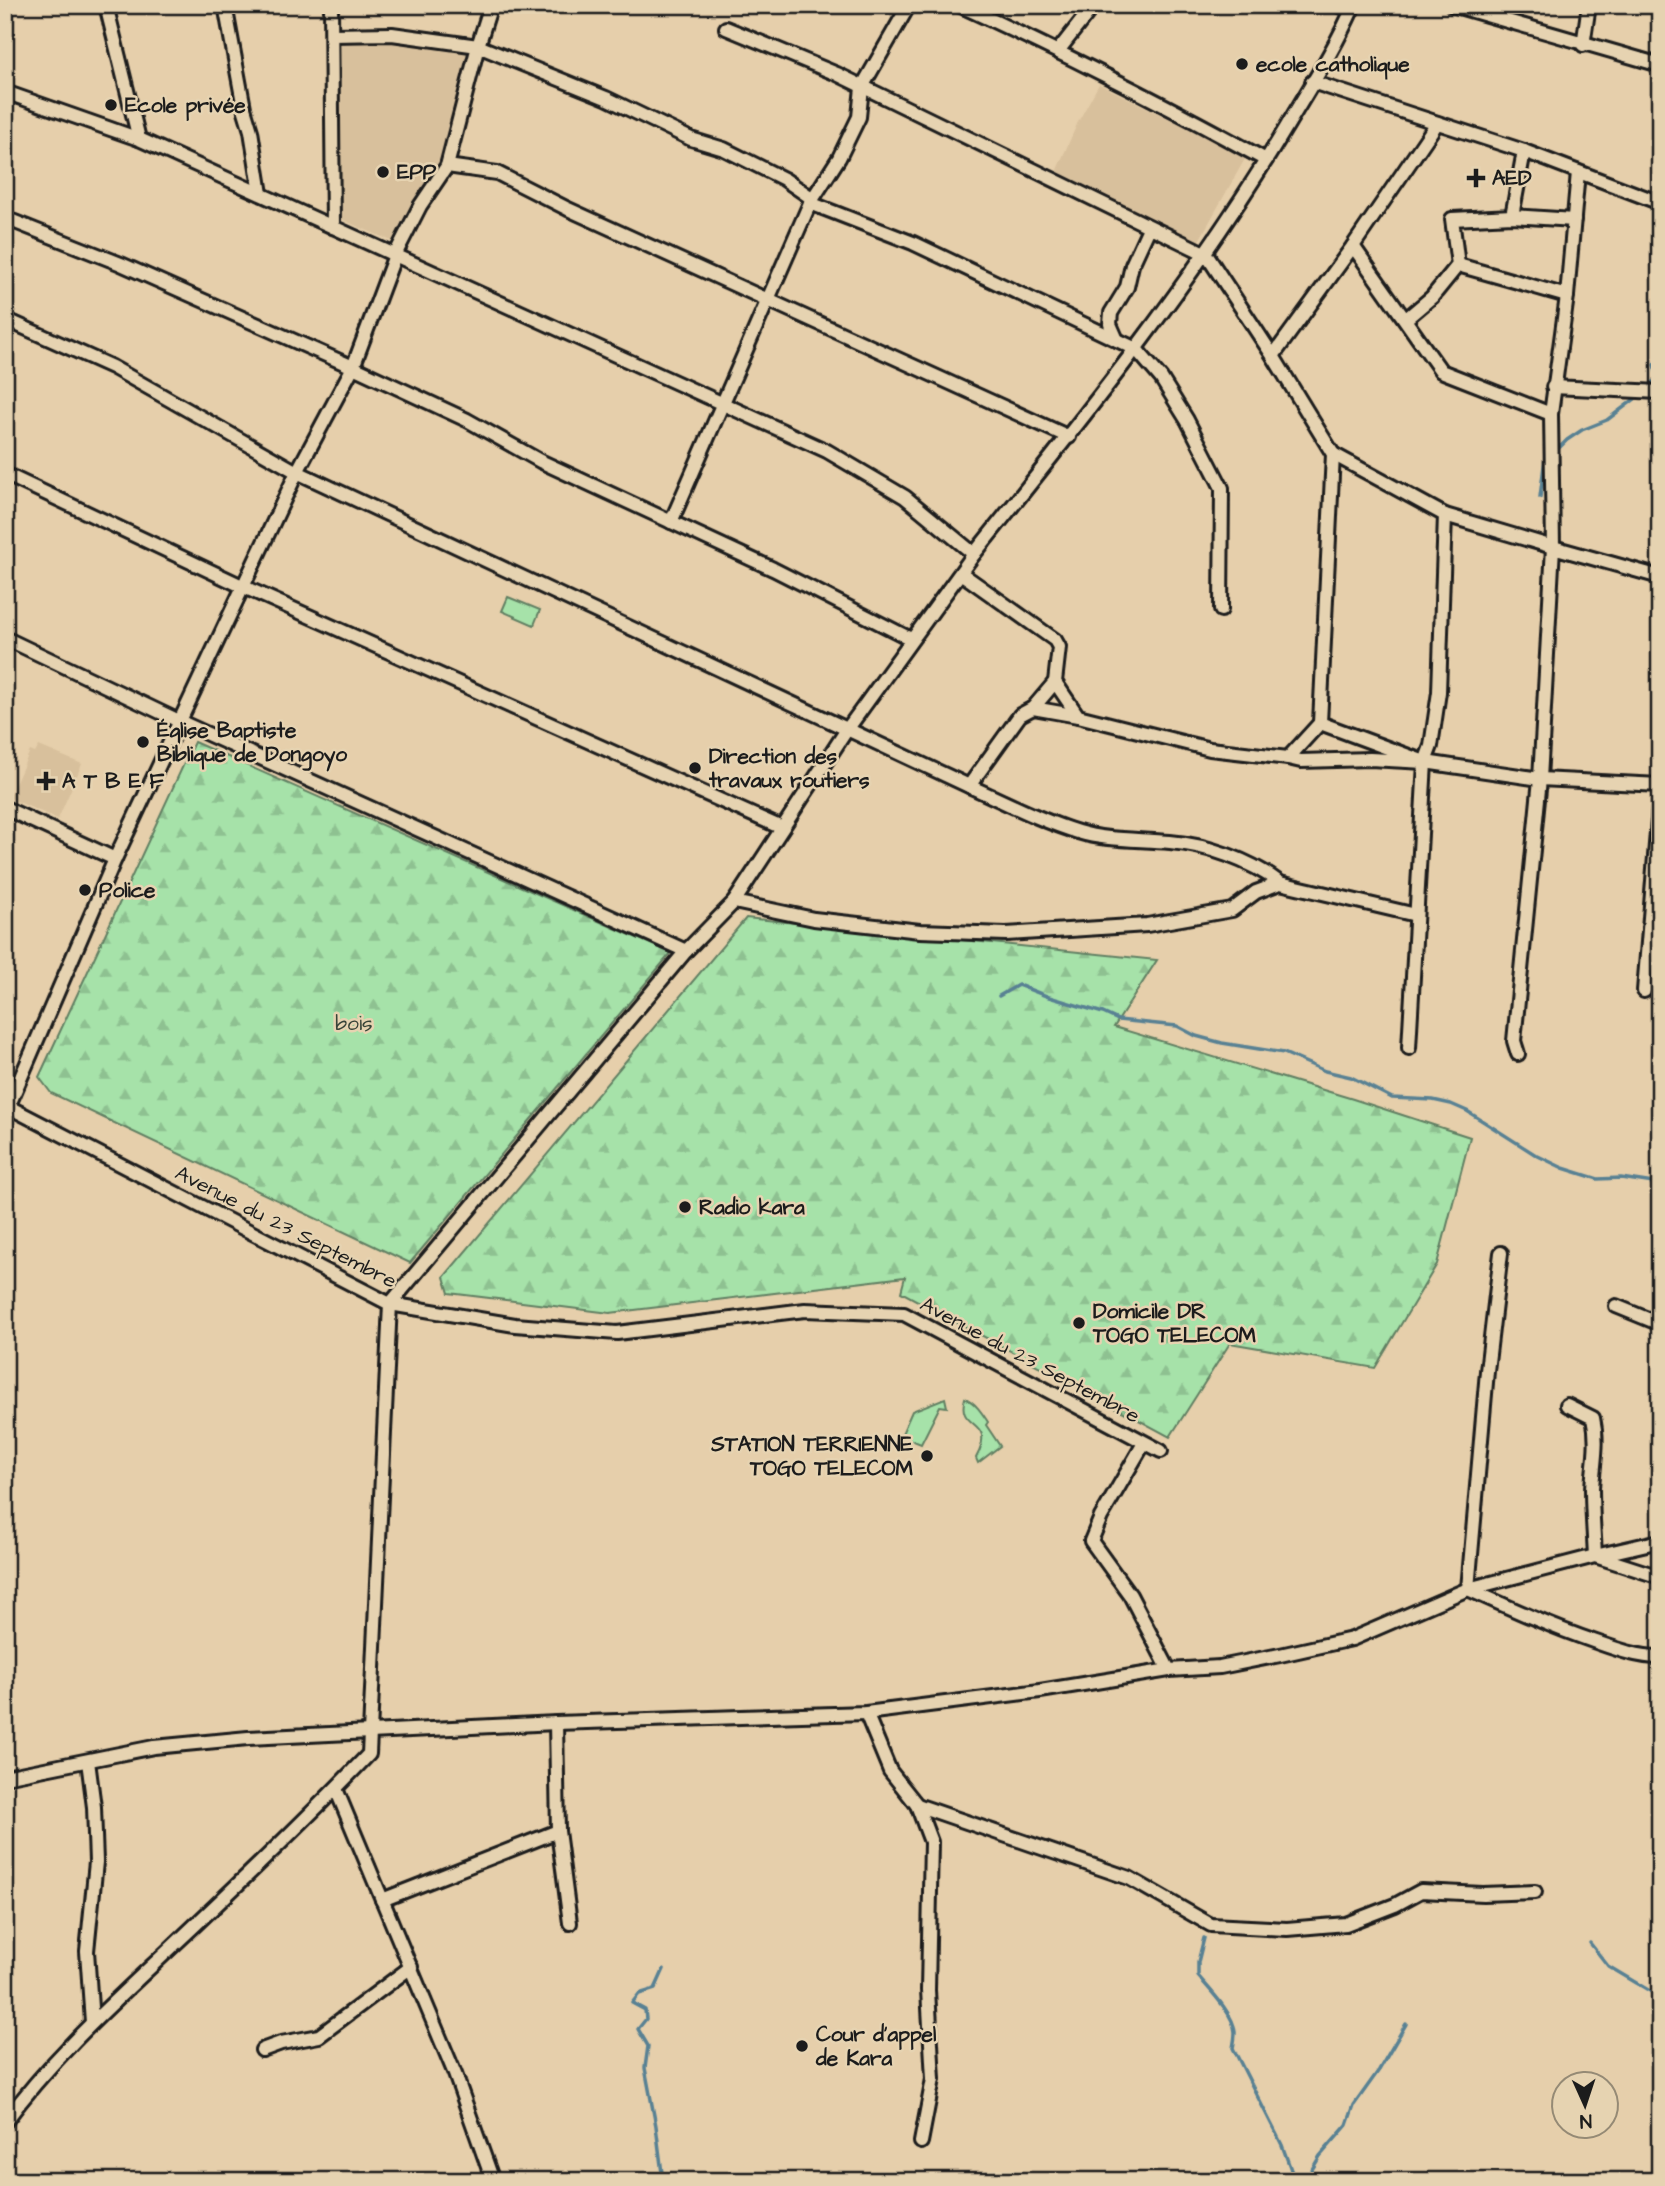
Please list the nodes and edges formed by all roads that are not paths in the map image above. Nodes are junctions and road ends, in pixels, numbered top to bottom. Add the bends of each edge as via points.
1 (106, 5) edge
2 (225, 5) edge
3 (331, 5) edge
4 (491, 5) edge
5 (909, 5) edge
6 (959, 5) edge
7 (1094, 5) edge
8 (1338, 5) edge
9 (1452, 5) edge
10 (1589, 5) edge
11 (1353, 7) edge
12 (726, 28) dead end
13 (332, 35) junction
14 (1583, 45) junction
15 (478, 47) junction
16 (1058, 51) junction
17 (1660, 65) edge
18 (1312, 82) junction
19 (862, 87) junction
20 (5, 92) edge
21 (1437, 123) junction
22 (139, 139) junction
23 (1524, 151) junction
24 (1266, 160) junction
25 (447, 166) junction
26 (1578, 172) junction
27 (261, 194) junction
28 (811, 201) junction
29 (1660, 203) edge
30 (1512, 216) junction
31 (5, 218) edge
32 (1574, 220) junction
33 (333, 227) junction
34 (1149, 228) junction
35 (1353, 246) junction
36 (1206, 254) junction
37 (395, 255) junction
38 (1458, 265) junction
39 (1567, 296) junction
40 (769, 299) junction
41 (5, 318) edge
42 (1406, 319) junction
43 (1117, 340) junction
44 (1136, 349) junction
45 (1273, 356) junction
46 (353, 367) junction
47 (1553, 387) junction
48 (1660, 392) edge
49 (722, 404) junction
50 (1551, 414) junction
51 (1069, 436) junction
52 (1333, 454) junction
53 (297, 472) junction
54 (5, 474) edge
55 (1445, 515) junction
56 (671, 522) junction
57 (1553, 547) junction
58 (974, 554) junction
59 (962, 573) junction
60 (1660, 577) edge
61 (244, 587) junction
62 (1222, 610) dead end
63 (5, 638) edge
64 (911, 639) junction
65 (1055, 682) junction
66 (1033, 708) junction
67 (1078, 716) junction
68 (181, 722) junction
69 (1320, 723) junction
70 (846, 731) junction
71 (1287, 758) junction
72 (1425, 762) junction
73 (1540, 779) junction
74 (1660, 785) edge
75 (969, 786) junction
76 (1660, 795) edge
77 (5, 808) edge
78 (782, 828) junction
79 (115, 859) junction
80 (1280, 883) junction
81 (734, 902) junction
82 (1416, 915) junction
83 (686, 951) junction
84 (1644, 991) dead end
85 (1409, 1048) dead end
86 (1518, 1054) dead end
87 (7, 1105) edge
88 (1502, 1253) dead end
89 (390, 1304) junction
90 (1616, 1306) dead end
91 (1660, 1324) edge
92 (1567, 1405) dead end
93 (1144, 1443) junction
94 (1161, 1451) dead end
95 (1660, 1541) edge
96 (1595, 1556) junction
97 (1660, 1577) edge
98 (1468, 1589) junction
99 (1660, 1657) edge
100 (1169, 1670) junction
101 (866, 1713) junction
102 (556, 1723) junction
103 (372, 1733) junction
104 (88, 1761) junction
105 (5, 1777) edge
106 (336, 1788) junction
107 (917, 1805) junction
108 (558, 1831) junction
109 (1535, 1892) dead end
110 (382, 1900) junction
111 (570, 1923) dead end
112 (411, 1967) junction
113 (92, 2022) junction
114 (262, 2050) dead end
115 (5, 2122) edge
116 (921, 2142) dead end
117 (493, 2181) edge

1 - 22 street
2 - 27 street
3 - 13 street
4 - 15 street
5 - 19 street
6 - 16 street
7 - 16 street
8 - 11 street
9 - 14 street
10 - 14 street
11 - 18 street
12 - 19 street
13 - 15 street via 393,34
13 - 33 street
14 - 17 street
15 - 25 street
15 - 28 street via 724,149 784,179
16 - 24 street
18 - 21 street
18 - 24 street
19 - 28 street via 859,117
19 - 34 street
20 - 22 street
21 - 23 street
21 - 35 street
22 - 27 street
23 - 26 street
23 - 30 street
24 - 36 street
25 - 37 street
25 - 40 street via 496,173
26 - 29 street
26 - 32 street
27 - 33 street
28 - 40 street
28 - 43 street via 913,243
30 - 32 street
30 - 38 street via 1452,219
31 - 46 street
32 - 39 street
33 - 37 street
34 - 36 street
34 - 43 street via 1127,287 1111,313
35 - 42 street
35 - 45 street
36 - 44 street
36 - 45 street
37 - 46 street
37 - 49 street
38 - 39 street
38 - 42 street
39 - 47 street
40 - 49 street
40 - 51 street
41 - 53 street via 112,367
42 - 50 street via 1441,371
43 - 44 street
44 - 51 street
44 - 62 street via 1187,420 1222,488
45 - 52 street
46 - 53 street
46 - 56 street
47 - 48 street
47 - 50 street
49 - 56 street
49 - 58 street via 827,451 905,497
50 - 57 street
51 - 58 street
52 - 55 street
52 - 69 street
53 - 61 street
53 - 70 street
54 - 61 street
55 - 57 street
55 - 72 street via 1439,692
56 - 64 street
57 - 60 street
57 - 73 street
58 - 59 street
59 - 64 street
59 - 65 street via 1055,640 1059,647
61 - 68 street
61 - 78 street
63 - 68 street
64 - 70 street
65 - 66 street
65 - 67 street
66 - 67 street
66 - 75 street via 1020,715
67 - 71 street via 1210,749
68 - 79 street
68 - 83 street
69 - 71 street
69 - 72 street
70 - 75 street
70 - 78 street
71 - 72 street
72 - 73 street
72 - 82 street
73 - 74 street
73 - 86 street via 1516,1011
75 - 80 street via 1080,832 1210,849
76 - 84 street
77 - 79 street
78 - 81 street
79 - 87 street
80 - 81 street via 1256,892 1232,909 1208,914 1147,925 1006,934 827,920
80 - 82 street
81 - 83 street
82 - 85 street
83 - 89 street
87 - 89 street, Avenue du 23 Septembre
88 - 98 street
89 - 93 street, Avenue du 23 Septembre via 515,1325 617,1333 805,1310 904,1314
89 - 103 street
90 - 91 street
92 - 96 street via 1593,1418 1597,1445 1592,1486
93 - 94 street, Avenue du 23 Septembre
93 - 100 street via 1091,1541 1130,1595
95 - 96 street
96 - 97 street
96 - 98 street
98 - 99 street via 1559,1630
98 - 100 street via 1352,1639 1220,1667
100 - 101 street
101 - 102 street
101 - 107 street via 890,1771
102 - 103 street
102 - 108 street
103 - 104 street via 154,1747
103 - 106 street via 369,1754
104 - 105 street
104 - 113 street via 96,1862 87,1951
106 - 110 street
106 - 113 street
107 - 109 street via 1129,1878 1210,1925 1287,1929 1346,1924 1421,1891
107 - 116 street via 931,1842 928,1990 933,2079
108 - 110 street
108 - 111 street
110 - 112 street
112 - 114 street via 319,2036
112 - 117 street
113 - 115 street

